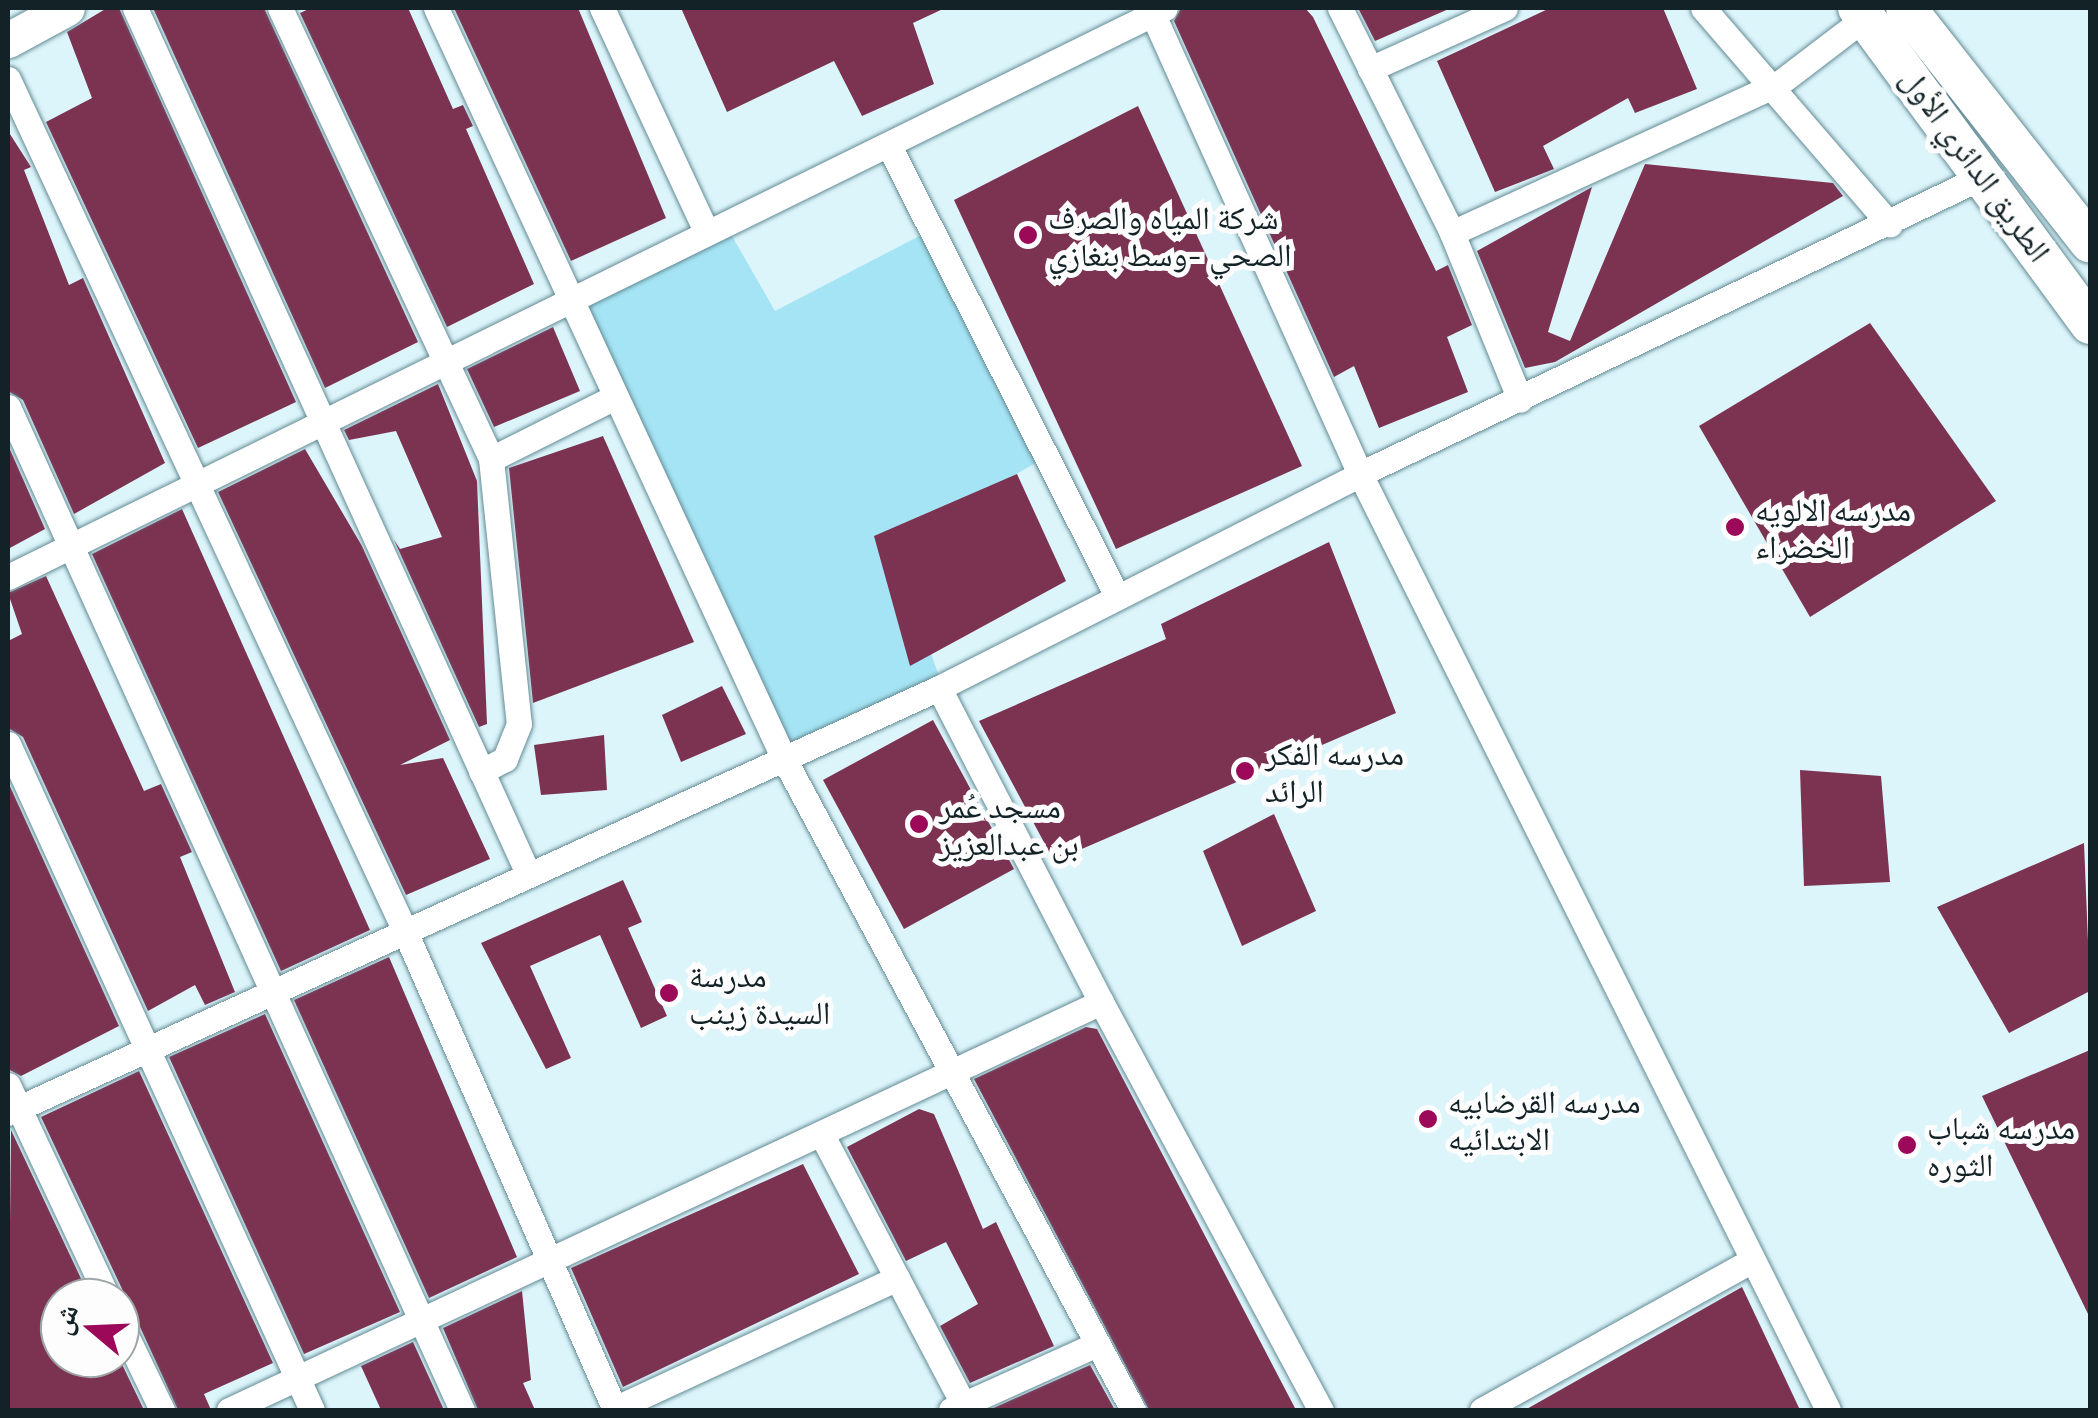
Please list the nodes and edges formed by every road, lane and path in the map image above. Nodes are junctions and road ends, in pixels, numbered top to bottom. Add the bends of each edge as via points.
1 (67, 8) edge
2 (135, 8) edge
3 (280, 8) edge
4 (436, 8) edge
5 (602, 8) edge
6 (1340, 8) edge
7 (1505, 8) edge
8 (1703, 8) edge
9 (1906, 8) edge
10 (1156, 10) edge
11 (1862, 12) edge
12 (8, 40) edge
13 (1370, 69) junction
14 (8, 79) edge
15 (1778, 84) junction
16 (890, 146) junction
17 (1988, 174) junction
18 (1890, 225) junction
19 (706, 229) junction
20 (1452, 233) junction
21 (2090, 243) edge
22 (570, 299) junction
23 (2090, 324) edge
24 (444, 362) junction
25 (611, 398) junction
26 (1520, 400) junction
27 (8, 406) edge
28 (317, 423) junction
29 (491, 459) junction
30 (1360, 474) junction
31 (196, 483) junction
32 (71, 544) junction
33 (8, 578) edge
34 (1117, 596) junction
35 (939, 688) junction
36 (8, 744) edge
37 (783, 757) junction
38 (481, 772) junction
39 (526, 870) junction
40 (404, 929) junction
41 (274, 988) junction
42 (1100, 1002) junction
43 (148, 1047) junction
44 (954, 1075) junction
45 (11, 1102) edge
46 (824, 1139) junction
47 (549, 1262) junction
48 (1749, 1262) junction
49 (98, 1278) edge
50 (897, 1278) junction
51 (423, 1324) junction
52 (1097, 1344) junction
53 (140, 1364) edge
54 (298, 1380) junction
55 (960, 1409) edge
56 (162, 1410) edge
57 (229, 1410) edge
58 (312, 1410) edge
59 (462, 1410) edge
60 (615, 1410) edge
61 (1133, 1410) edge
62 (1321, 1410) edge
63 (1482, 1410) edge
64 (1828, 1410) edge

1 - 12 main road
2 - 28 street
3 - 24 street
4 - 22 street
5 - 19 street
6 - 13 street
7 - 13 street
8 - 15 street
9 - 21 main road, الطريق الدائري الأول
10 - 16 street
10 - 30 street
11 - 15 street
11 - 17 main road, الطريق الدائري الأول
13 - 20 street
14 - 31 street
15 - 18 street
15 - 20 street
16 - 19 street
16 - 34 street
17 - 18 street
17 - 23 main road, الطريق الدائري الأول
18 - 26 street
19 - 22 street
20 - 26 street
22 - 24 street
22 - 25 street
24 - 28 street
24 - 29 street
25 - 29 street
25 - 37 street
26 - 30 street
27 - 32 street
28 - 31 street
28 - 38 street
29 - 38 street via 519,724 505,760
30 - 34 street
30 - 48 street
31 - 32 street
31 - 40 street
32 - 33 street
32 - 41 street
34 - 35 street
35 - 37 street
35 - 42 street
36 - 43 street
37 - 39 street
37 - 44 street
38 - 39 street
39 - 40 street
40 - 41 street
40 - 47 street
41 - 43 street
41 - 51 street
42 - 44 street
42 - 62 street
43 - 45 street
43 - 54 street
44 - 46 street
44 - 52 street
45 - 49 street
46 - 47 street
46 - 50 street
47 - 51 street
47 - 60 street
48 - 63 street
48 - 64 street
50 - 55 street
50 - 60 street
51 - 54 street
51 - 59 street
52 - 55 street
52 - 61 street
53 - 56 street
54 - 57 street
54 - 58 street

